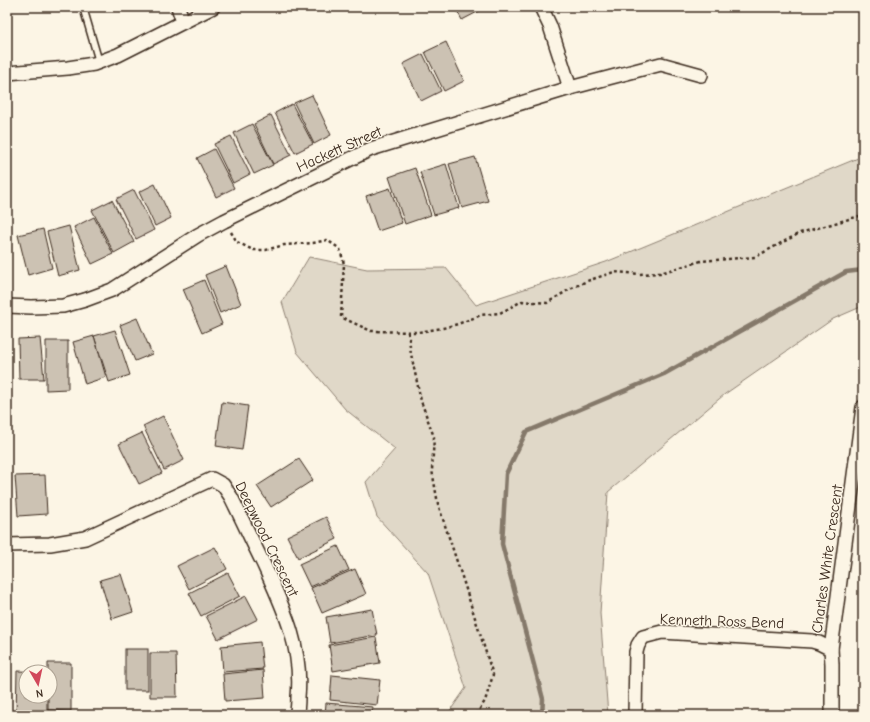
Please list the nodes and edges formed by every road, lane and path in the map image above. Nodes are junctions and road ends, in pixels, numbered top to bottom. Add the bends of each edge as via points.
1 (83, 7) edge
2 (178, 7) edge
3 (213, 7) edge
4 (541, 7) edge
5 (183, 22) junction
6 (99, 62) junction
7 (7, 73) edge
8 (702, 75) dead end
9 (570, 88) junction
10 (863, 215) edge
11 (224, 221) junction
12 (7, 306) edge
13 (408, 332) junction
14 (863, 408) edge
15 (7, 545) edge
16 (831, 649) junction
17 (296, 715) edge
18 (476, 715) edge
19 (636, 715) edge
20 (832, 715) edge

1 - 6 lane
2 - 5 street
3 - 5 street
4 - 9 street via 550,26
5 - 6 street
6 - 7 street via 68,68
8 - 9 street, Hackett Street via 661,64
9 - 11 street, Hackett Street via 371,149
10 - 13 path via 800,233 755,256 702,261 660,273 614,272 587,281 547,303 522,301 500,313 481,314 443,328
11 - 12 street, Hackett Street via 112,290 63,306
11 - 13 path via 237,242 253,250 327,240 340,249 344,264 340,317 371,331
13 - 18 path via 421,401 434,437 432,470 438,504 492,675 485,701
14 - 16 street, Charles White Crescent
15 - 17 street, Deepwood Crescent via 50,544 85,538 212,479 223,484 281,603 293,636 299,670
16 - 19 street, Kenneth Ross Bend via 819,642 804,640 662,632 643,637 636,652
16 - 20 street, Charles White Crescent

